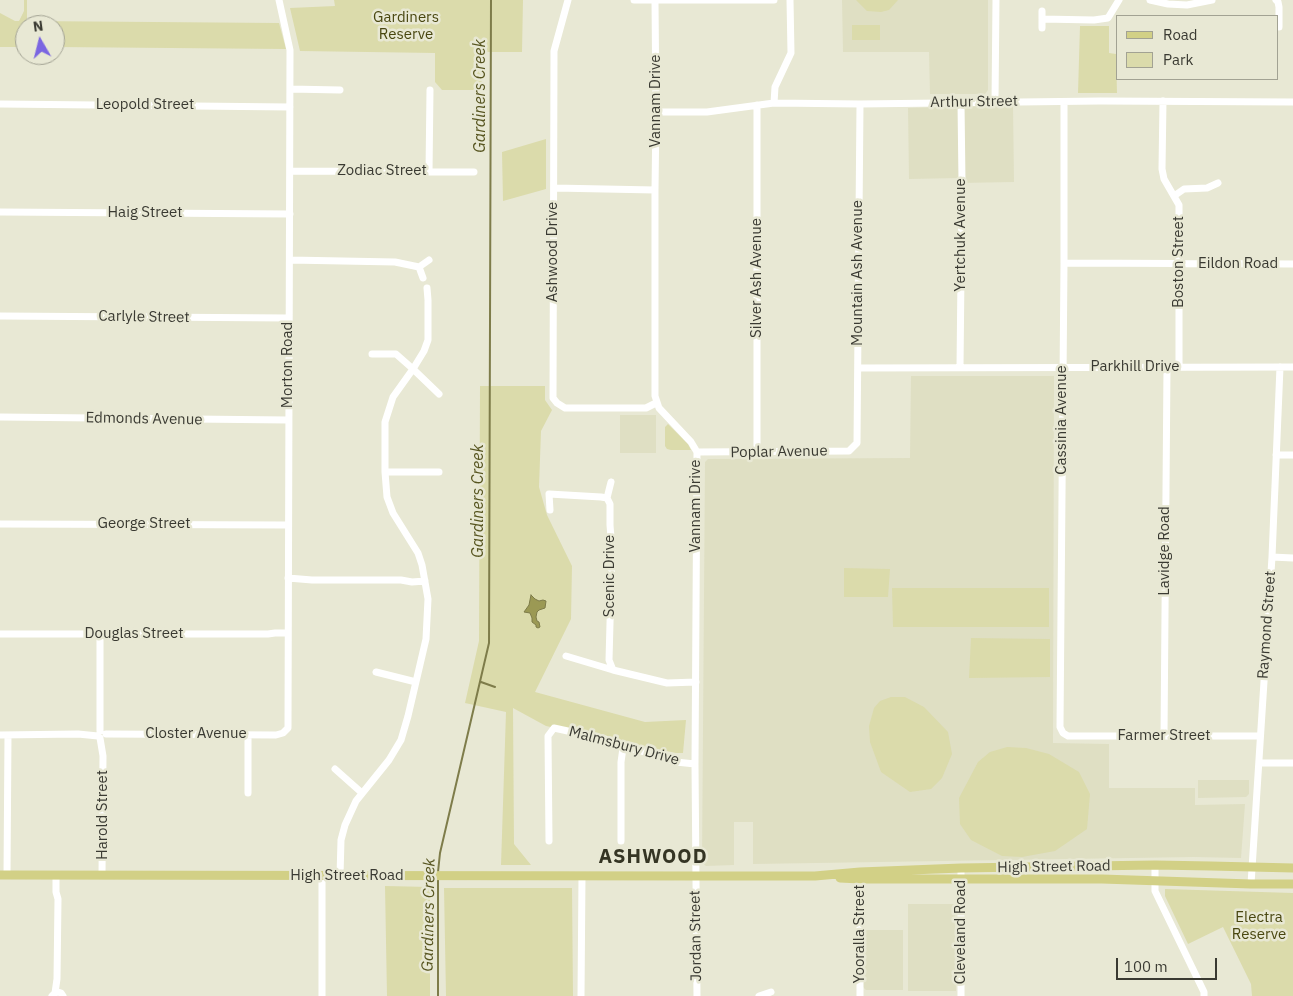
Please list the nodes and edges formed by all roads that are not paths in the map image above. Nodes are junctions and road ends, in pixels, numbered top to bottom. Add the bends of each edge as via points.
1 (280, 0) edge
2 (568, 0) edge
3 (634, 0) edge
4 (774, 0) edge
5 (790, 0) edge
6 (996, 0) edge
7 (1119, 0) edge
8 (1150, 0) edge
9 (1212, 0) edge
10 (1276, 0) edge
11 (655, 1) edge
12 (1288, 26) dead end
13 (1278, 27) edge
14 (1042, 28) dead end
15 (290, 89) junction
16 (340, 90) dead end
17 (430, 90) dead end
18 (1163, 101) junction
19 (995, 102) junction
20 (1064, 102) junction
21 (1293, 102) edge
22 (774, 103) junction
23 (961, 103) junction
24 (0, 104) edge
25 (860, 104) junction
26 (757, 105) junction
27 (290, 107) junction
28 (656, 112) junction
29 (290, 171) junction
30 (429, 172) junction
31 (474, 172) dead end
32 (1218, 183) dead end
33 (554, 188) junction
34 (655, 190) junction
35 (1174, 196) junction
36 (0, 212) edge
37 (290, 214) junction
38 (290, 260) junction
39 (429, 260) dead end
40 (1064, 263) junction
41 (1179, 263) junction
42 (1293, 264) edge
43 (419, 267) junction
44 (423, 278) dead end
45 (427, 288) dead end
46 (0, 316) edge
47 (289, 318) junction
48 (372, 354) dead end
49 (960, 367) junction
50 (1167, 367) junction
51 (1179, 367) junction
52 (1280, 367) junction
53 (1293, 367) edge
54 (858, 368) junction
55 (1062, 368) junction
56 (413, 369) junction
57 (438, 394) dead end
58 (656, 403) junction
59 (0, 417) edge
60 (288, 420) junction
61 (857, 443) joint
62 (697, 452) junction
63 (757, 452) junction
64 (1276, 455) junction
65 (1293, 455) edge
66 (385, 472) junction
67 (439, 472) dead end
68 (611, 482) dead end
69 (607, 498) junction
70 (550, 510) dead end
71 (0, 524) edge
72 (288, 525) junction
73 (1272, 557) junction
74 (1293, 558) edge
75 (424, 579) junction
76 (288, 580) junction
77 (0, 634) edge
78 (100, 634) junction
79 (288, 635) junction
80 (566, 656) dead end
81 (613, 670) junction
82 (376, 672) dead end
83 (416, 682) junction
84 (696, 682) junction
85 (285, 731) joint
86 (0, 735) edge
87 (8, 735) junction
88 (101, 735) junction
89 (248, 735) junction
90 (1068, 736) joint
91 (1164, 736) junction
92 (1260, 736) junction
93 (623, 748) junction
94 (1259, 763) junction
95 (695, 764) junction
96 (1293, 764) edge
97 (335, 769) dead end
98 (248, 793) dead end
99 (362, 793) junction
100 (549, 841) dead end
101 (621, 841) dead end
102 (1155, 866) junction
103 (1252, 867) junction
104 (961, 868) junction
105 (1293, 868) edge
106 (4, 875) edge
107 (58, 875) junction
108 (102, 875) junction
109 (860, 875) junction
110 (322, 876) junction
111 (340, 876) junction
112 (582, 876) junction
113 (696, 876) junction
114 (961, 879) junction
115 (1155, 881) junction
116 (1251, 884) junction
117 (1293, 884) edge
118 (771, 992) dead end
119 (58, 995) edge
120 (322, 996) edge
121 (581, 996) edge
122 (697, 996) edge
123 (760, 996) edge
124 (860, 996) edge
125 (961, 996) edge
126 (1204, 996) edge

1 - 15 street, Morton Road via 290,50
2 - 33 street, Ashwood Drive via 554,51
3 - 11 street
4 - 11 street
5 - 22 street via 791,53 775,88
6 - 19 street
7 - 14 street via 1108,18 1094,20 1042,15
8 - 9 street via 1187,5
10 - 13 street
11 - 28 street, Vannam Drive
12 - 13 street
15 - 16 street
15 - 27 street, Morton Road
17 - 30 street
18 - 20 street, Arthur Street
18 - 21 street, Arthur Street
18 - 35 street, Boston Street via 1162,169
19 - 20 street, Arthur Street
19 - 23 street, Arthur Street
20 - 40 street, Cassinia Avenue
22 - 25 street, Arthur Street
22 - 26 street, Arthur Street
23 - 25 street, Arthur Street
23 - 49 street, Yertchuk Avenue
24 - 27 street, Leopold Street
25 - 54 street, Mountain Ash Avenue
26 - 28 street, Arthur Street via 708,112
26 - 63 street, Silver Ash Avenue
27 - 29 street, Morton Road
28 - 34 street, Vannam Drive
29 - 30 street, Zodiac Street
29 - 37 street, Morton Road
30 - 31 street, Zodiac Street
32 - 35 street via 1207,188 1184,189
33 - 34 street
33 - 58 street, Ashwood Drive via 553,398 556,404 565,408 646,408
34 - 58 street, Vannam Drive
35 - 41 street, Boston Street via 1179,204
36 - 37 street, Haig Street
37 - 38 street, Morton Road
38 - 43 street via 395,262
38 - 47 street, Morton Road
39 - 43 street
40 - 41 street, Eildon Road
40 - 55 street, Cassinia Avenue
41 - 42 street, Eildon Road
41 - 51 street, Boston Street
43 - 44 street
45 - 56 street via 428,340
46 - 47 street, Carlyle Street
47 - 60 street, Morton Road
48 - 56 street via 396,354
49 - 54 street, Parkhill Drive
49 - 55 street, Parkhill Drive
50 - 51 street, Parkhill Drive
50 - 55 street, Parkhill Drive
50 - 91 street, Lavidge Road
51 - 52 street, Parkhill Drive
52 - 53 street, Parkhill Drive
52 - 64 street, Raymond Street
54 - 61 street, Mountain Ash Avenue
55 - 90 street, Cassinia Avenue via 1060,727
56 - 57 street
56 - 66 street via 393,397 385,422
58 - 62 street, Vannam Drive
59 - 60 street, Edmonds Avenue
60 - 72 street, Morton Road
61 - 63 street, Poplar Avenue via 850,451
62 - 63 street, Poplar Avenue
62 - 84 street, Vannam Drive
64 - 65 street
64 - 73 street, Raymond Street
66 - 67 street
66 - 75 street via 387,497 418,554
68 - 69 street, Scenic Drive
69 - 70 street via 549,494
69 - 81 street, Scenic Drive via 612,550 609,660
71 - 72 street, George Street
72 - 76 street, Morton Road
73 - 74 street
73 - 92 street, Raymond Street
75 - 76 street via 412,582
75 - 83 street via 428,599 427,631
76 - 79 street, Morton Road
77 - 78 street, Douglas Street
78 - 79 street, Douglas Street
78 - 88 street, Harold Street
79 - 85 street, Morton Road via 288,728
80 - 81 street
81 - 84 street via 667,683
82 - 83 street
83 - 99 street via 401,740
84 - 95 street, Vannam Drive
85 - 89 street, Closter Avenue via 276,735
86 - 87 street, Closter Avenue
87 - 88 street, Closter Avenue
87 - 106 street
88 - 89 street, Closter Avenue
88 - 108 street, Harold Street
89 - 98 street
90 - 91 street, Farmer Street
91 - 92 street, Farmer Street
92 - 94 street, Raymond Street
93 - 95 street, Malmsbury Drive
93 - 100 street, Malmsbury Drive via 609,740 554,728 548,736
93 - 101 street
94 - 96 street
94 - 103 street, Raymond Street
95 - 113 street, Vannam Drive
97 - 99 street
99 - 111 street via 343,832
102 - 103 main road, High Street Road
102 - 104 main road, High Street Road
102 - 115 street
103 - 105 main road, High Street Road
103 - 116 street, Raymond Street
104 - 109 main road, High Street Road
104 - 114 street, Cleveland Road
106 - 107 main road, High Street Road
107 - 108 main road, High Street Road
107 - 119 street
108 - 110 main road, High Street Road
109 - 113 main road, High Street Road
109 - 114 main road, High Street Road
109 - 124 street, Yooralla Street
110 - 111 main road, High Street Road
110 - 120 street
111 - 112 main road, High Street Road
112 - 113 main road, High Street Road
112 - 121 street
113 - 122 street, Jordan Street
114 - 115 main road, High Street Road
114 - 125 street, Cleveland Road
115 - 116 main road, High Street Road
115 - 126 street via 1155,891
116 - 117 main road, High Street Road
118 - 123 street

